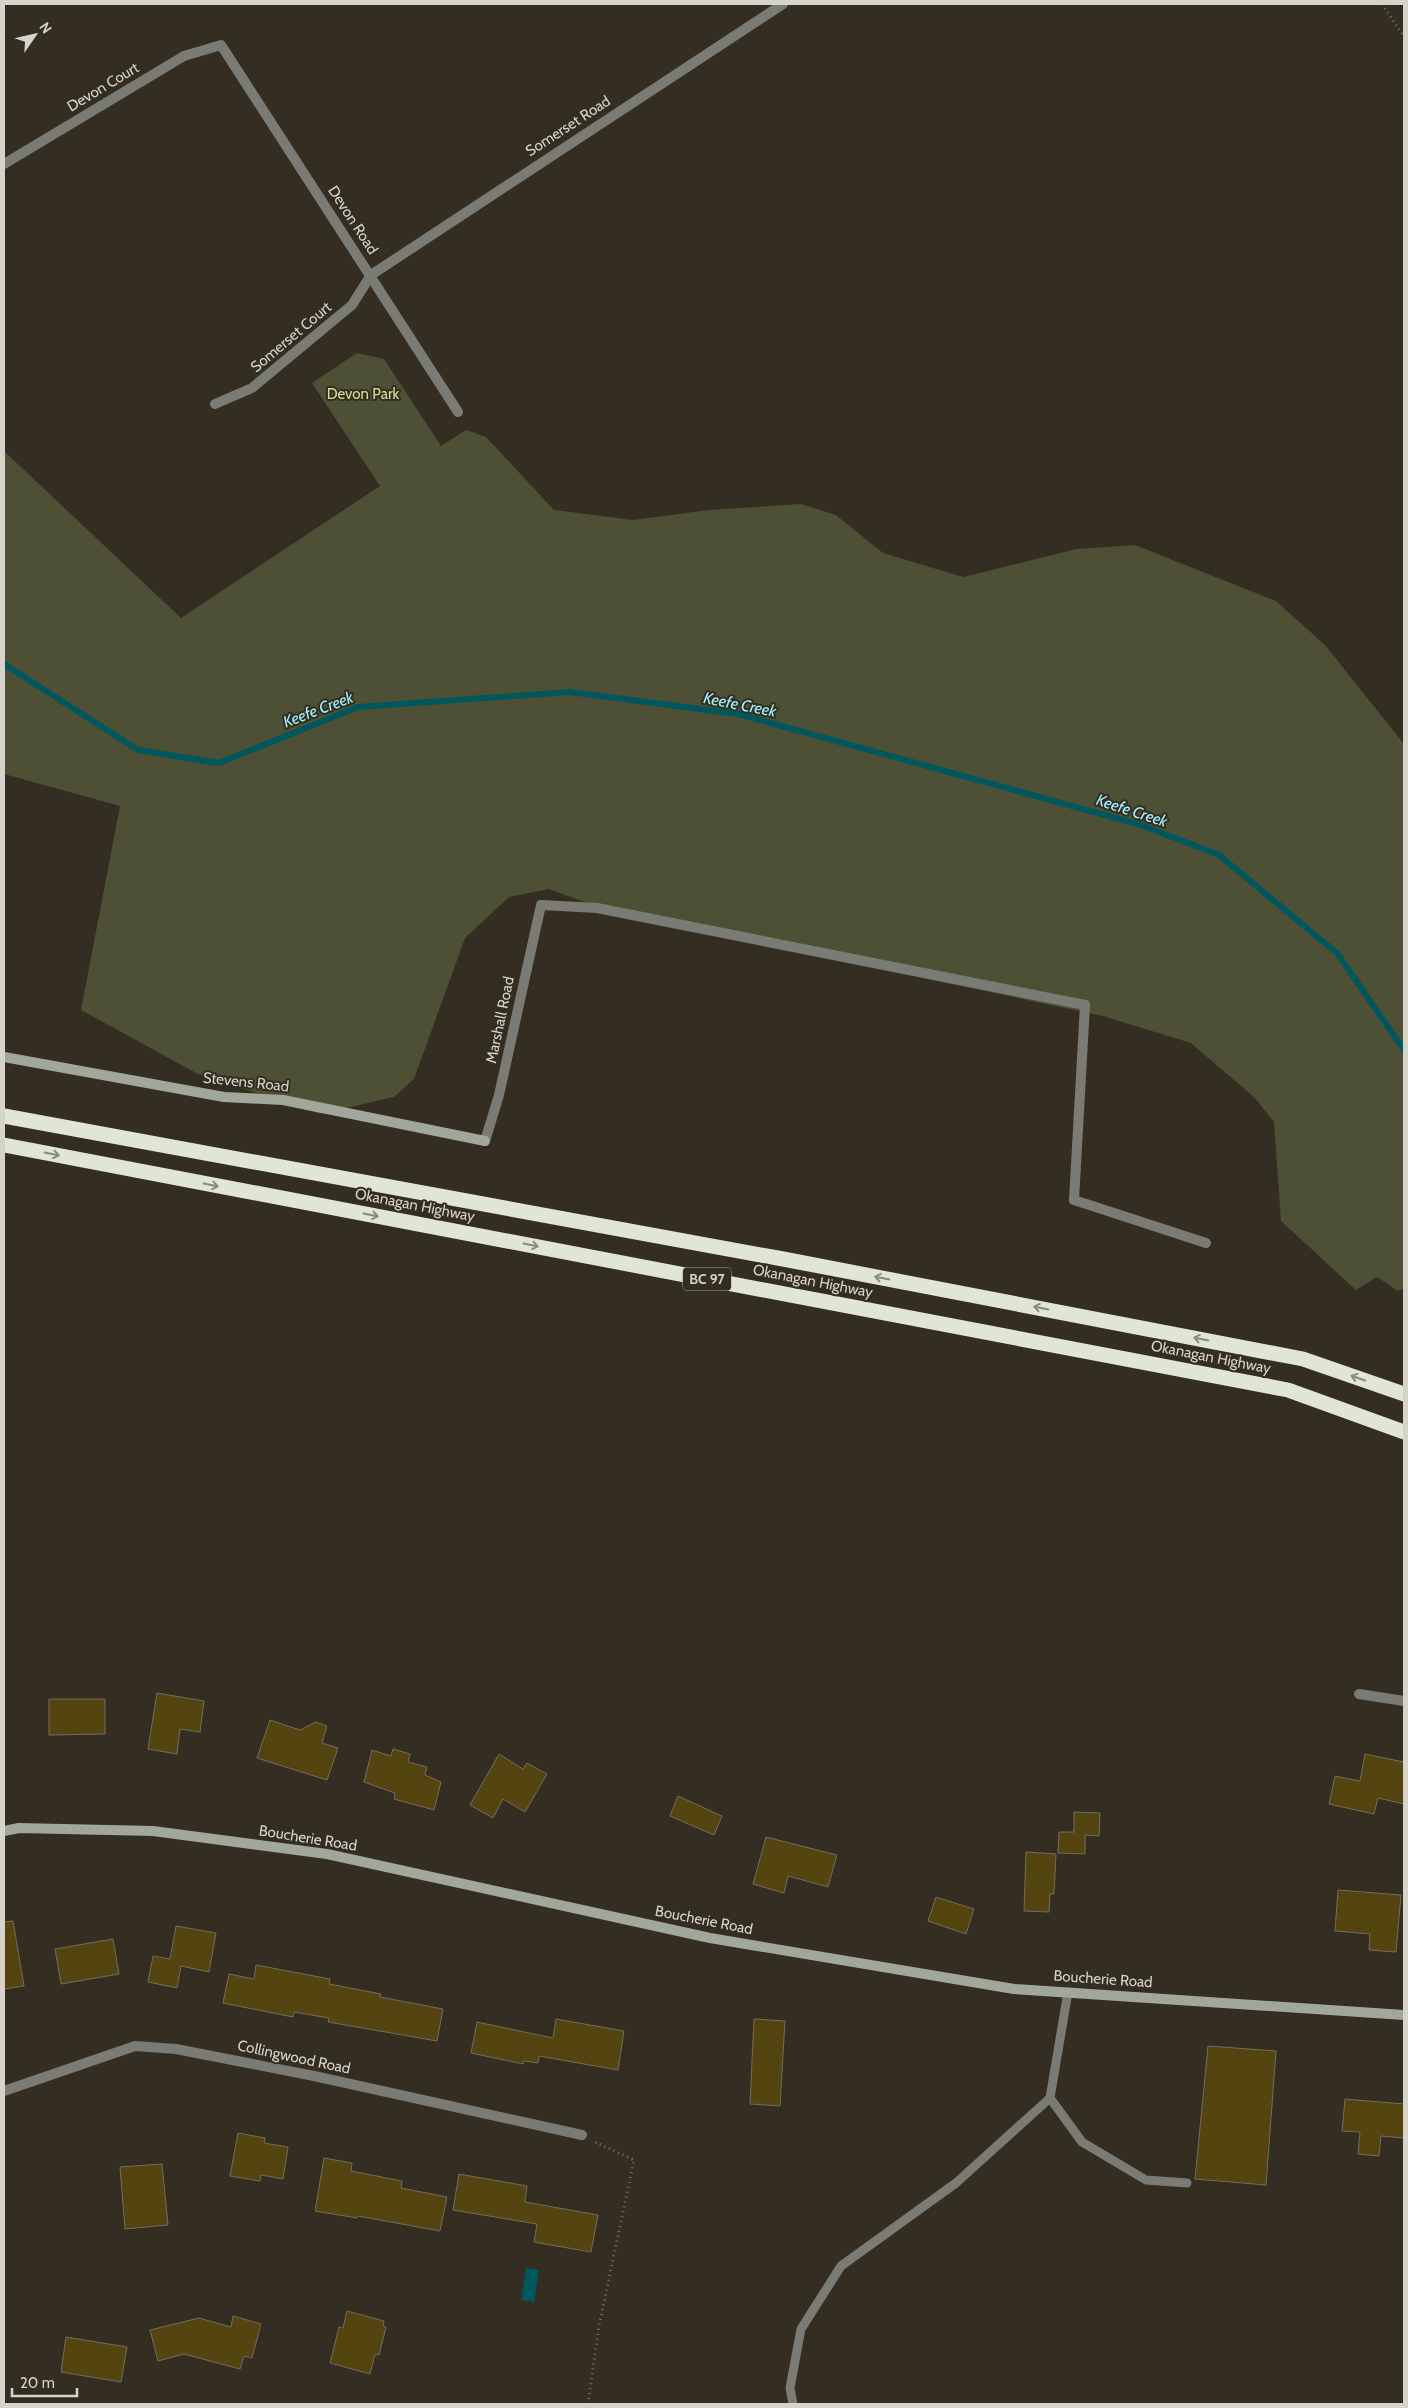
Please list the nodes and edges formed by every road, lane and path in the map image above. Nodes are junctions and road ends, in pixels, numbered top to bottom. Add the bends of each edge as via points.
1 (783, 4) edge
2 (1382, 4) edge
3 (1404, 37) edge
4 (221, 45) joint
5 (4, 164) edge
6 (370, 275) junction
7 (215, 404) dead end
8 (458, 412) dead end
9 (4, 1057) edge
10 (4, 1116) edge
11 (485, 1141) joint
12 (4, 1145) edge
13 (1206, 1243) dead end
14 (1404, 1394) edge
15 (1404, 1432) edge
16 (1360, 1694) dead end
17 (1404, 1701) edge
18 (4, 1831) edge
19 (1068, 1992) junction
20 (1404, 2015) edge
21 (4, 2091) edge
22 (1050, 2098) junction
23 (582, 2135) joint
24 (1187, 2183) dead end
25 (588, 2404) edge
26 (793, 2404) edge

1 - 6 street, Somerset Road
2 - 3 path
4 - 5 street, Devon Court via 184,56
4 - 6 street, Devon Road
6 - 7 street, Somerset Court via 352,305 252,388
6 - 8 street, Devon Road
9 - 11 main road, Stevens Road via 224,1097 283,1100
14 -> 10 highway, Okanagan Highway / BC 97 via 1302,1359 783,1259
11 - 13 street, Marshall Road via 499,1095 541,905 597,908 1085,1006 1074,1200
12 -> 15 highway, Okanagan Highway / BC 97 via 1288,1390
16 - 17 street
18 - 19 main road, Boucherie Road via 19,1828 153,1831 327,1854 710,1938 1014,1989
19 - 20 main road, Boucherie Road
19 - 22 lane
21 - 23 street, Collingwood Road via 135,2046 176,2049
22 - 24 lane via 1082,2142 1146,2180
22 - 26 lane via 956,2183 841,2266 801,2329 790,2388
23 - 25 path via 634,2160 599,2326

